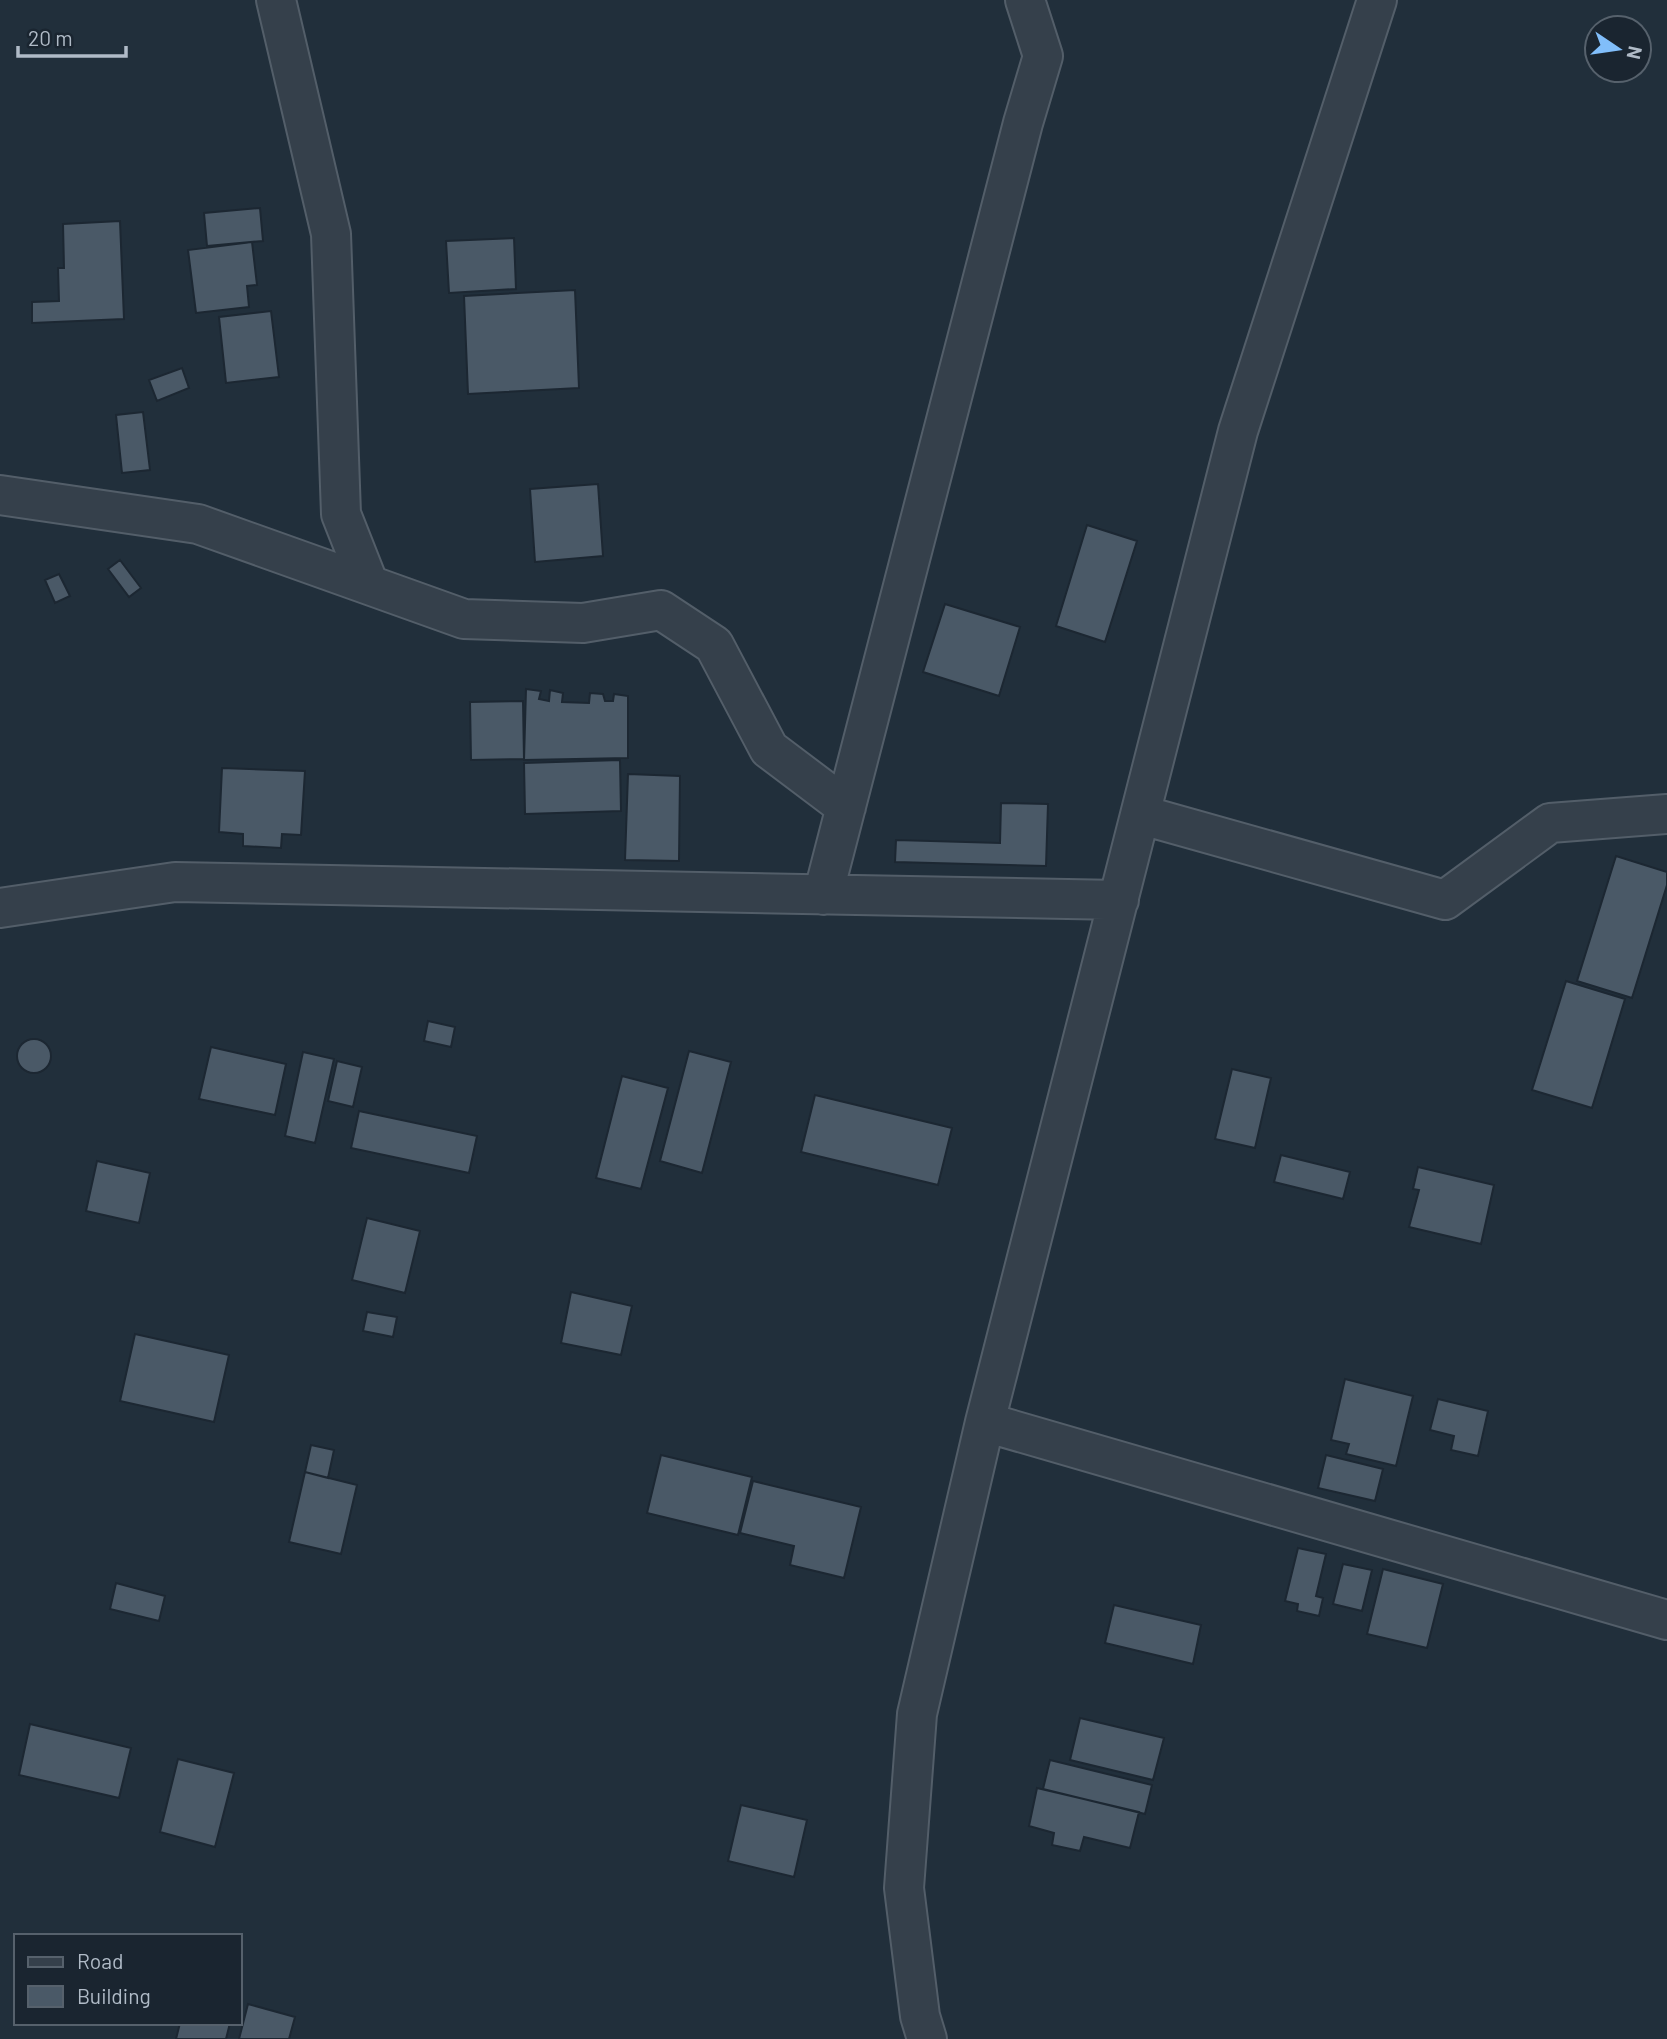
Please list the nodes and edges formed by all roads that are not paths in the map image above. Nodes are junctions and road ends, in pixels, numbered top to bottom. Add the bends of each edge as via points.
1 (276, 0) edge
2 (1025, 0) edge
3 (1377, 0) edge
4 (0, 495) edge
5 (369, 585) junction
6 (846, 807) junction
7 (1667, 814) edge
8 (1142, 815) junction
9 (823, 895) junction
10 (1119, 900) junction
11 (0, 908) edge
12 (985, 1422) junction
13 (1667, 1620) edge
14 (927, 2039) edge

1 - 5 street via 331,234 341,514
2 - 6 street via 1043,56
3 - 8 street via 1238,431
4 - 5 street via 198,524
5 - 6 street via 464,619 583,623 661,610 714,645 769,749
6 - 9 street
7 - 8 street via 1550,823 1445,900
8 - 10 street
9 - 10 street
9 - 11 street via 174,882
10 - 12 street
12 - 13 street
12 - 14 street via 917,1714 904,1888

